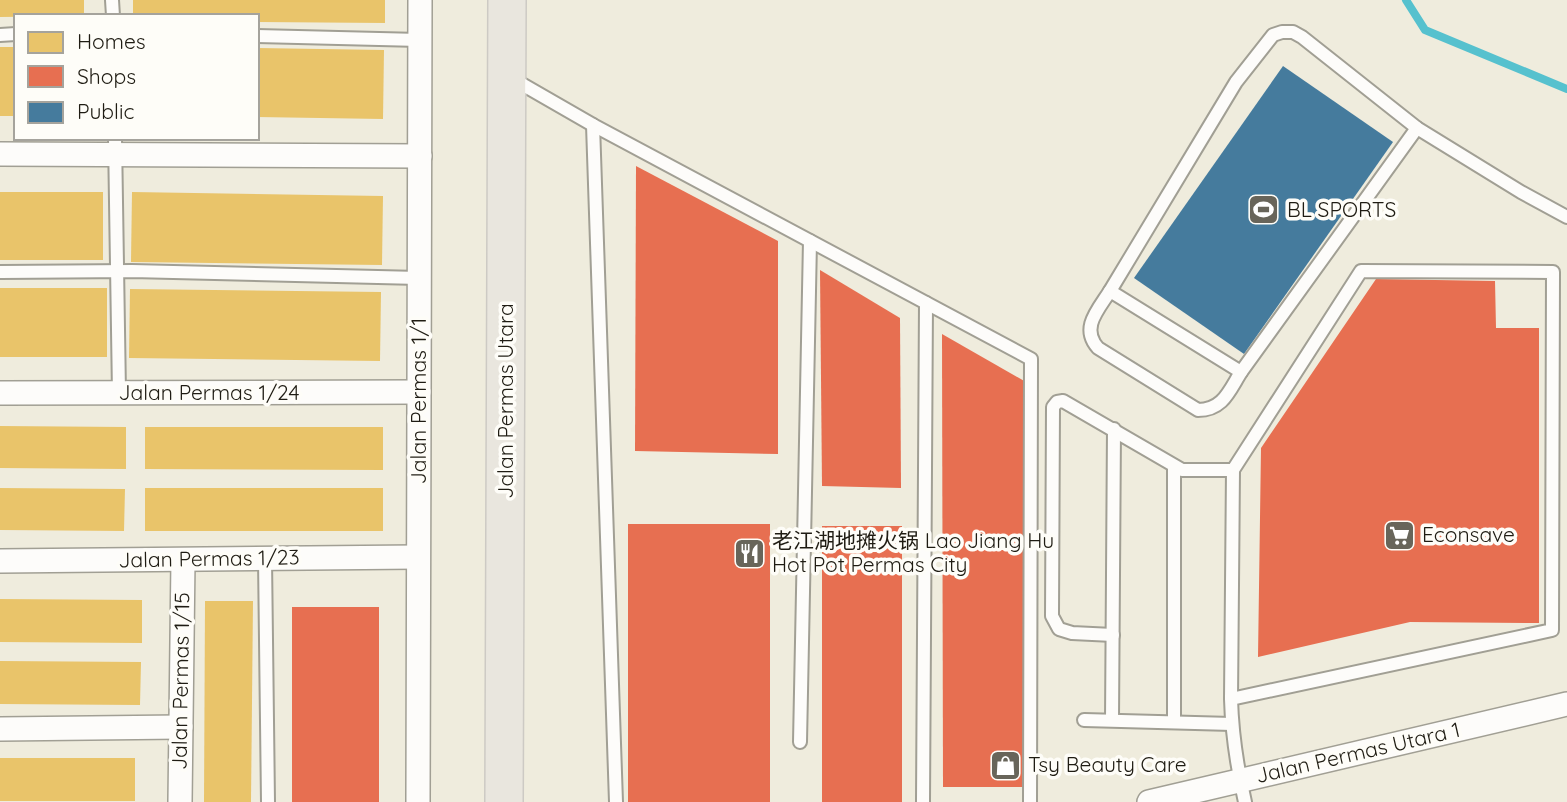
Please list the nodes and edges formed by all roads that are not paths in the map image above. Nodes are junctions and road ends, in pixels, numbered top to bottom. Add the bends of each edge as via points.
1 (420, 0) edge
2 (507, 0) edge
3 (259, 36) edge
4 (420, 40) junction
5 (507, 76) junction
6 (593, 125) junction
7 (1418, 128) junction
8 (116, 147) edge
9 (0, 154) edge
10 (420, 156) junction
11 (1567, 217) edge
12 (810, 241) junction
13 (116, 271) junction
14 (0, 272) edge
15 (419, 278) junction
16 (1110, 291) junction
17 (926, 303) junction
18 (1241, 372) junction
19 (419, 392) junction
20 (0, 393) edge
21 (119, 393) junction
22 (1114, 429) junction
23 (1174, 466) junction
24 (1233, 470) junction
25 (418, 557) junction
26 (265, 559) junction
27 (183, 560) junction
28 (0, 561) edge
29 (1113, 635) junction
30 (1231, 699) junction
31 (1567, 704) edge
32 (1084, 720) dead end
33 (1112, 720) junction
34 (1174, 722) junction
35 (1232, 724) junction
36 (181, 727) junction
37 (0, 729) edge
38 (800, 742) dead end
39 (505, 785) edge
40 (1242, 792) edge
41 (180, 802) edge
42 (268, 802) edge
43 (418, 802) edge
44 (526, 802) edge
45 (616, 802) edge
46 (923, 802) edge
47 (1030, 802) edge
48 (1149, 802) edge

1 - 4 street, Jalan Permas 1/1
2 - 5 main road, Jalan Permas Utara
3 - 4 lane
4 - 10 street, Jalan Permas 1/1
5 - 6 lane
5 - 39 main road, Jalan Permas Utara
6 - 12 lane
6 - 45 lane
7 - 11 lane
7 - 16 lane via 1302,37 1282,32 1273,35 1236,82
7 - 18 lane
8 - 9 street
8 - 10 street
8 - 13 lane
10 - 15 street, Jalan Permas 1/1
12 - 17 lane
12 - 38 lane
13 - 14 lane
13 - 15 lane
13 - 21 lane
15 - 19 street, Jalan Permas 1/1
16 - 18 lane
16 - 18 lane via 1091,321 1092,340 1198,410 1219,405
17 - 46 lane
17 - 47 lane via 1031,359
19 - 21 street, Jalan Permas 1/24
19 - 25 street, Jalan Permas 1/1
20 - 21 street, Jalan Permas 1/24
22 - 23 lane
22 - 29 lane
22 - 29 lane via 1063,401 1053,407 1052,616 1059,629
23 - 24 lane
23 - 34 lane
24 - 30 lane
24 - 30 lane via 1361,271 1553,272 1552,630
25 - 26 street, Jalan Permas 1/23
25 - 43 street, Jalan Permas 1/1
26 - 27 street, Jalan Permas 1/23
26 - 42 lane
27 - 28 street, Jalan Permas 1/23
27 - 36 street, Jalan Permas 1/15
29 - 33 lane
30 - 35 lane
31 - 40 street, Jalan Permas Utara 1
32 - 33 lane
33 - 34 lane
34 - 35 lane
35 - 40 lane
36 - 37 street
36 - 41 street, Jalan Permas 1/15
39 - 44 main road
40 - 48 street, Jalan Permas Utara 1

